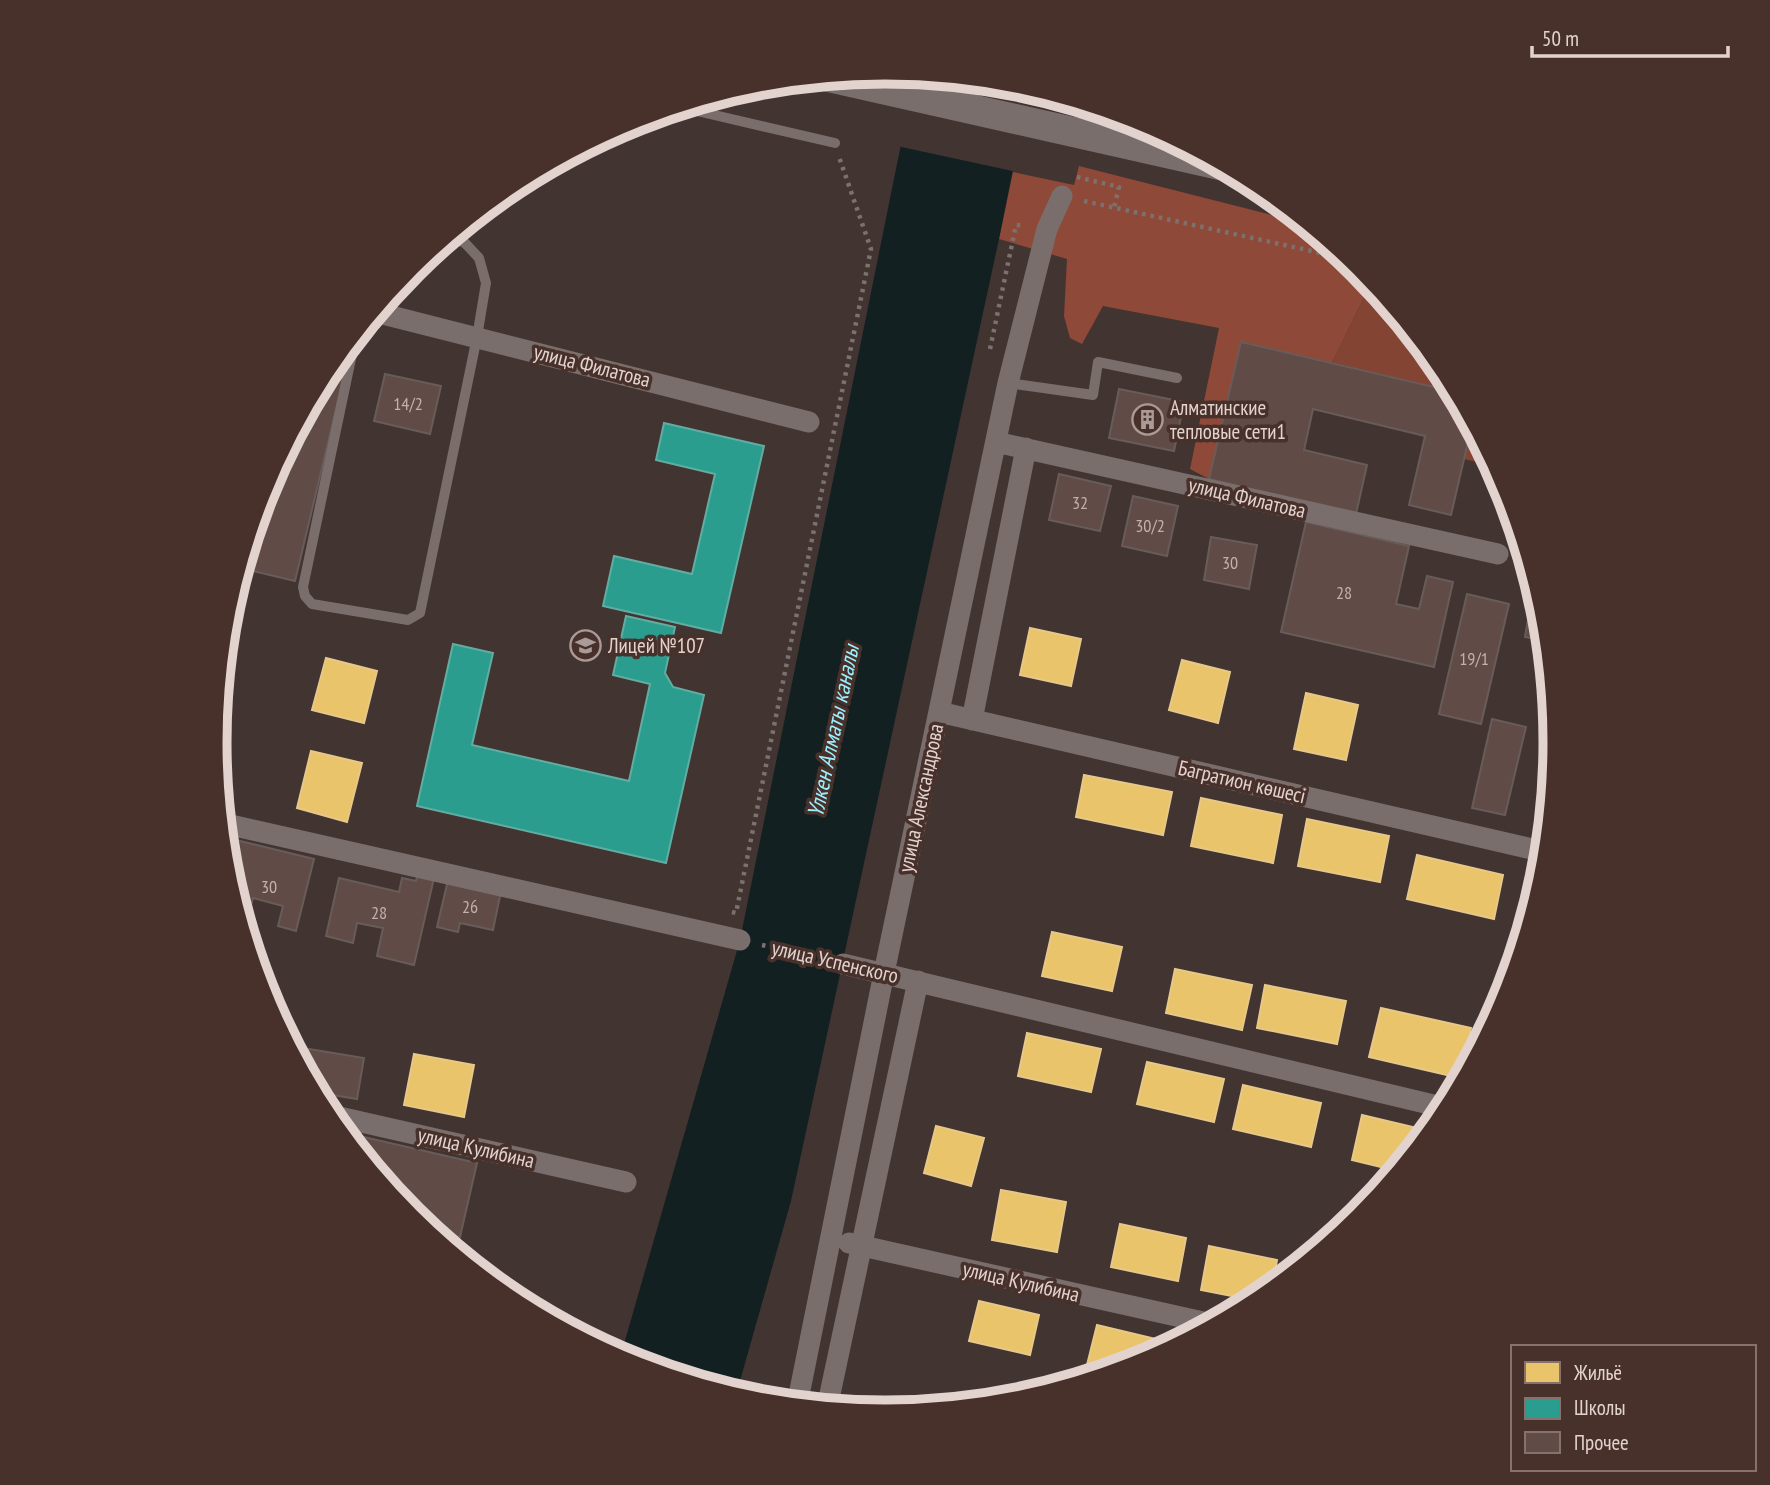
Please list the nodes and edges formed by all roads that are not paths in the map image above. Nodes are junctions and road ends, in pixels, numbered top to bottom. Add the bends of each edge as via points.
1 (862, 85) edge
2 (698, 111) edge
3 (835, 143) road end
4 (1186, 157) edge
5 (1062, 196) road end
6 (458, 241) edge
7 (385, 314) edge
8 (477, 337) junction
9 (351, 358) edge
10 (1177, 378) dead end
11 (1008, 383) junction
12 (809, 422) dead end
13 (996, 442) junction
14 (1026, 448) junction
15 (1498, 554) dead end
16 (939, 712) junction
17 (972, 720) junction
18 (232, 825) edge
19 (1534, 850) edge
20 (740, 940) road end
21 (843, 964) road end
22 (884, 973) junction
23 (918, 981) junction
24 (1435, 1105) edge
25 (344, 1118) edge
26 (626, 1182) dead end
27 (830, 1239) junction
28 (860, 1245) junction
29 (1199, 1321) edge
30 (799, 1395) edge
31 (829, 1398) edge

1 - 4 main road
2 - 3 lane
5 - 11 street, улица Александрова via 1047,229
6 - 8 lane via 479,257 486,283
7 - 8 street, улица Филатова
8 - 9 lane via 420,613 408,620 312,604 303,587
8 - 12 street, улица Филатова
10 - 11 lane via 1098,362 1093,395
11 - 13 street, улица Александрова
13 - 14 street, улица Филатова
13 - 16 street, улица Александрова
14 - 15 street, улица Филатова
14 - 17 street
16 - 17 street, Багратион көшесі
16 - 22 street, улица Александрова
17 - 19 street, Багратион көшесі
18 - 20 street
21 - 22 street, улица Успенского
22 - 23 street, улица Успенского
22 - 27 street, улица Александрова
23 - 24 street, улица Успенского
23 - 28 street
25 - 26 street, улица Кулибина
27 - 28 street, улица Кулибина
27 - 30 street, улица Александрова
28 - 29 street, улица Кулибина
28 - 31 street

